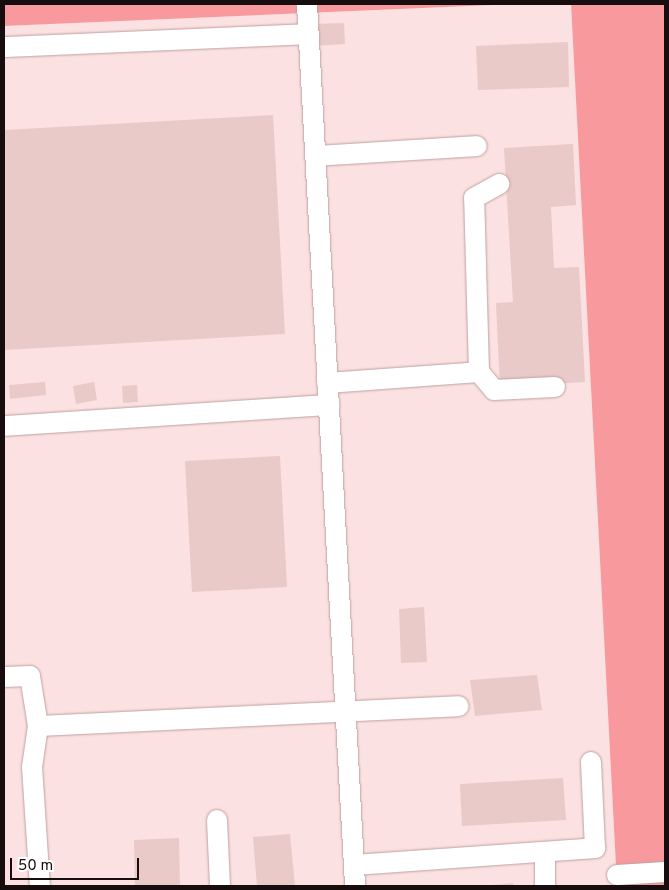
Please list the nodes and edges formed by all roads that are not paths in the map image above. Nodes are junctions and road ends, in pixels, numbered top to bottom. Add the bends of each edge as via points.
1 (307, 4) edge
2 (308, 34) junction
3 (4, 47) edge
4 (477, 146) dead end
5 (315, 156) junction
6 (499, 184) dead end
7 (479, 372) junction
8 (328, 383) junction
9 (555, 387) dead end
10 (329, 405) junction
11 (4, 426) edge
12 (4, 677) edge
13 (460, 706) dead end
14 (345, 710) junction
15 (38, 726) junction
16 (590, 762) dead end
17 (217, 820) dead end
18 (545, 853) junction
19 (354, 865) junction
20 (665, 872) edge
21 (616, 875) dead end
22 (40, 886) edge
23 (220, 886) edge
24 (355, 886) edge
25 (545, 886) edge

1 - 2 lane
2 - 3 lane
2 - 5 lane
4 - 5 lane
5 - 8 lane
6 - 7 lane via 474,198
7 - 8 lane
7 - 9 lane via 494,390
8 - 10 lane
10 - 11 lane
10 - 14 lane
12 - 15 lane via 30,676
13 - 14 lane
14 - 15 lane
14 - 19 lane
15 - 22 lane via 32,767
16 - 18 lane via 595,848
17 - 23 lane
18 - 19 lane
18 - 25 lane
19 - 24 lane
20 - 21 lane

